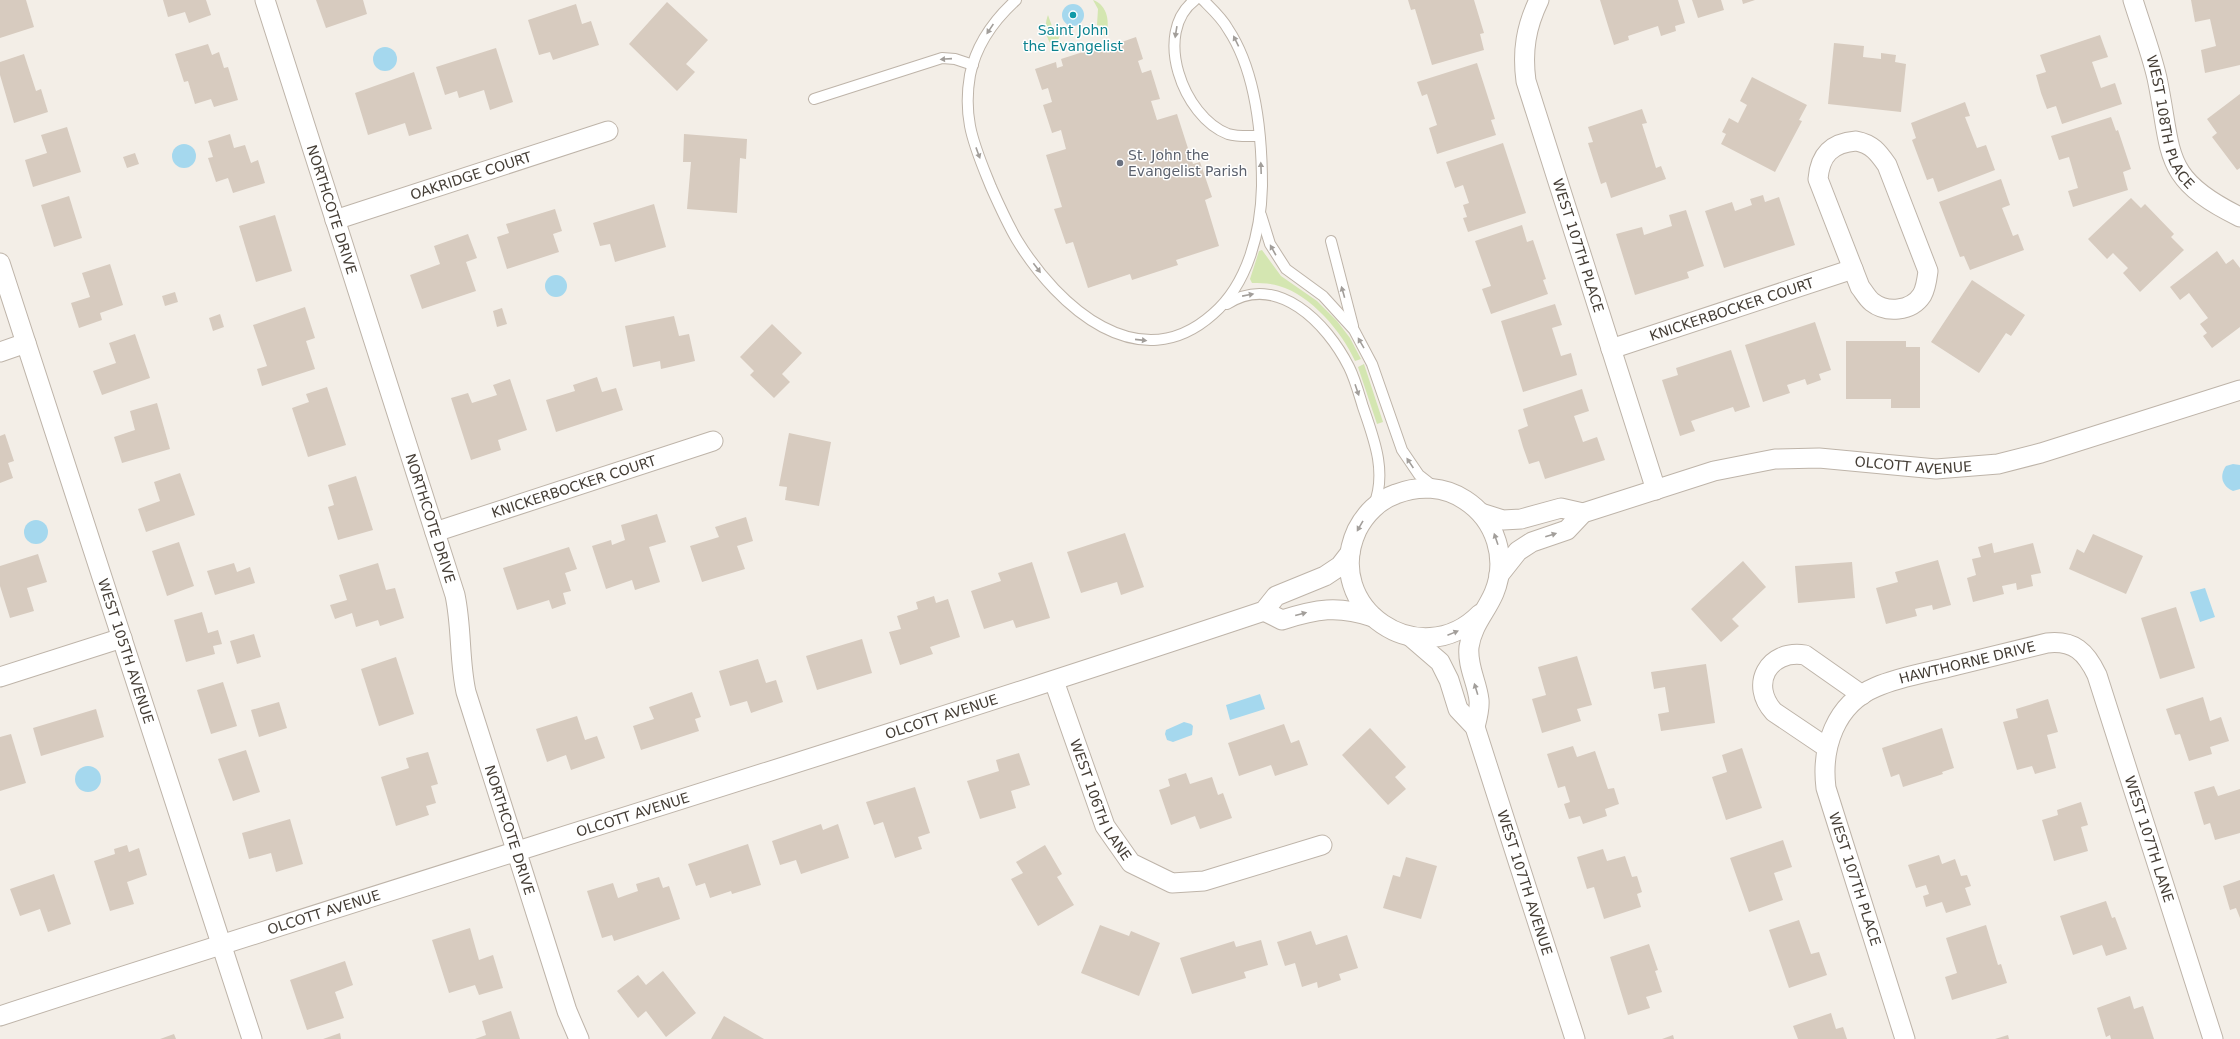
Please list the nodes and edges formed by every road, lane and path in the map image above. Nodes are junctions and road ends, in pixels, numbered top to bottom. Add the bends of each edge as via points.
1 (265, 0) edge
2 (1016, 0) edge
3 (1195, 0) edge
4 (1203, 0) edge
5 (1539, 0) edge
6 (2133, 0) edge
7 (973, 65) junction
8 (814, 99) dead end
9 (608, 131) dead end
10 (1259, 136) junction
11 (1260, 207) junction
12 (2240, 217) edge
13 (334, 220) junction
14 (1330, 242) dead end
15 (0, 264) edge
16 (1853, 269) junction
17 (1214, 314) junction
18 (1354, 330) junction
19 (26, 343) junction
20 (1610, 349) junction
21 (0, 352) edge
22 (2240, 390) edge
23 (713, 441) dead end
24 (1438, 489) junction
25 (1656, 490) junction
26 (1372, 509) junction
27 (1481, 513) junction
28 (1582, 513) junction
29 (435, 532) junction
30 (1350, 553) junction
31 (1499, 575) junction
32 (1264, 611) junction
33 (1480, 614) junction
34 (1373, 617) junction
35 (1411, 637) junction
36 (122, 638) junction
37 (2074, 646) joint
38 (0, 677) edge
39 (1054, 681) junction
40 (1862, 695) junction
41 (1838, 720) joint
42 (1475, 727) junction
43 (1826, 747) junction
44 (1322, 846) dead end
45 (517, 852) junction
46 (222, 944) junction
47 (0, 1016) edge
48 (252, 1039) edge
49 (579, 1039) edge
50 (1575, 1039) edge
51 (1905, 1039) edge
52 (2213, 1039) edge

1 - 13 street, NORTHCOTE DRIVE
2 -> 7 lane via 988,31
3 -> 10 lane via 1180,16 1175,37 1178,67 1184,88 1197,110 1218,128 1233,135
10 -> 4 lane via 1253,97 1238,45 1227,27
5 - 20 street, WEST 107TH PLACE via 1530,19 1525,40 1523,61 1526,81
6 - 12 street, WEST 108TH PLACE via 2153,62 2167,140 2175,166 2206,198
7 -> 8 lane via 948,58
7 -> 17 lane via 968,108 970,129 977,153 1013,232 1037,269 1057,291 1083,315 1112,332 1131,339 1156,341 1173,338 1196,328
9 - 13 street, OAKRIDGE COURT
11 -> 10 lane via 1262,174
11 - 17 lane via 1255,236 1245,268 1232,294
18 -> 11 lane via 1332,305 1280,262 1266,234
13 - 29 street, NORTHCOTE DRIVE
18 -> 14 lane
15 - 19 street, WEST 105TH AVENUE
16 - 16 street via 1860,287 1871,302 1886,309 1900,309 1913,303 1922,296 1927,283 1928,272 1886,165 1876,149 1856,141 1834,146 1819,165 1818,179
16 - 20 street, KNICKERBOCKER COURT
17 -> 26 lane via 1241,296 1258,293 1274,295 1290,300 1326,331 1349,368 1373,434 1380,487
24 -> 18 lane via 1419,474 1402,450 1372,364
19 - 21 street
19 - 36 street, WEST 105TH AVENUE
20 - 25 street, WEST 107TH PLACE
22 - 25 street, OLCOTT AVENUE via 2041,453 1998,464 1929,469 1797,457 1734,466
23 - 29 street, KNICKERBOCKER COURT
24 - 26 street via 1403,491 1392,495
24 - 27 street via 1460,497
25 - 28 street, OLCOTT AVENUE
26 -> 30 street via 1360,526
27 - 28 street via 1503,520 1521,519 1561,508
31 -> 27 street via 1498,545 1494,532
31 -> 28 street via 1518,551 1532,542 1567,530
29 - 45 street, NORTHCOTE DRIVE via 458,610 461,664 466,692
30 - 32 street via 1340,566 1329,574 1276,596
30 - 34 street via 1350,572 1354,588 1361,603
31 - 33 street via 1494,593
32 -> 34 street via 1282,620 1335,608 1353,610
32 - 39 street, OLCOTT AVENUE
35 -> 33 street via 1446,636 1466,626
42 -> 33 street, WEST 107TH AVENUE via 1479,701 1471,670 1469,647
34 - 35 street via 1389,629
35 - 42 street, WEST 107TH AVENUE via 1440,662 1458,708
36 - 38 street
36 - 46 street, WEST 105TH AVENUE
37 - 40 street, HAWTHORNE DRIVE via 2062,642 2047,643 1889,682
37 - 52 street, WEST 107TH LANE via 2092,663 2098,675
39 - 44 street, WEST 106TH LANE via 1105,826 1131,863 1172,883 1204,881
39 - 45 street, OLCOTT AVENUE
40 - 41 street, HAWTHORNE DRIVE
40 - 43 street via 1805,655 1797,654 1775,660 1766,673 1762,688 1768,705 1774,712
41 - 43 street, WEST 107TH PLACE
42 - 50 street, WEST 107TH AVENUE
43 - 51 street, WEST 107TH PLACE via 1826,788
45 - 46 street, OLCOTT AVENUE
45 - 49 street, NORTHCOTE DRIVE via 567,1011
46 - 47 street, OLCOTT AVENUE
46 - 48 street, WEST 105TH AVENUE

